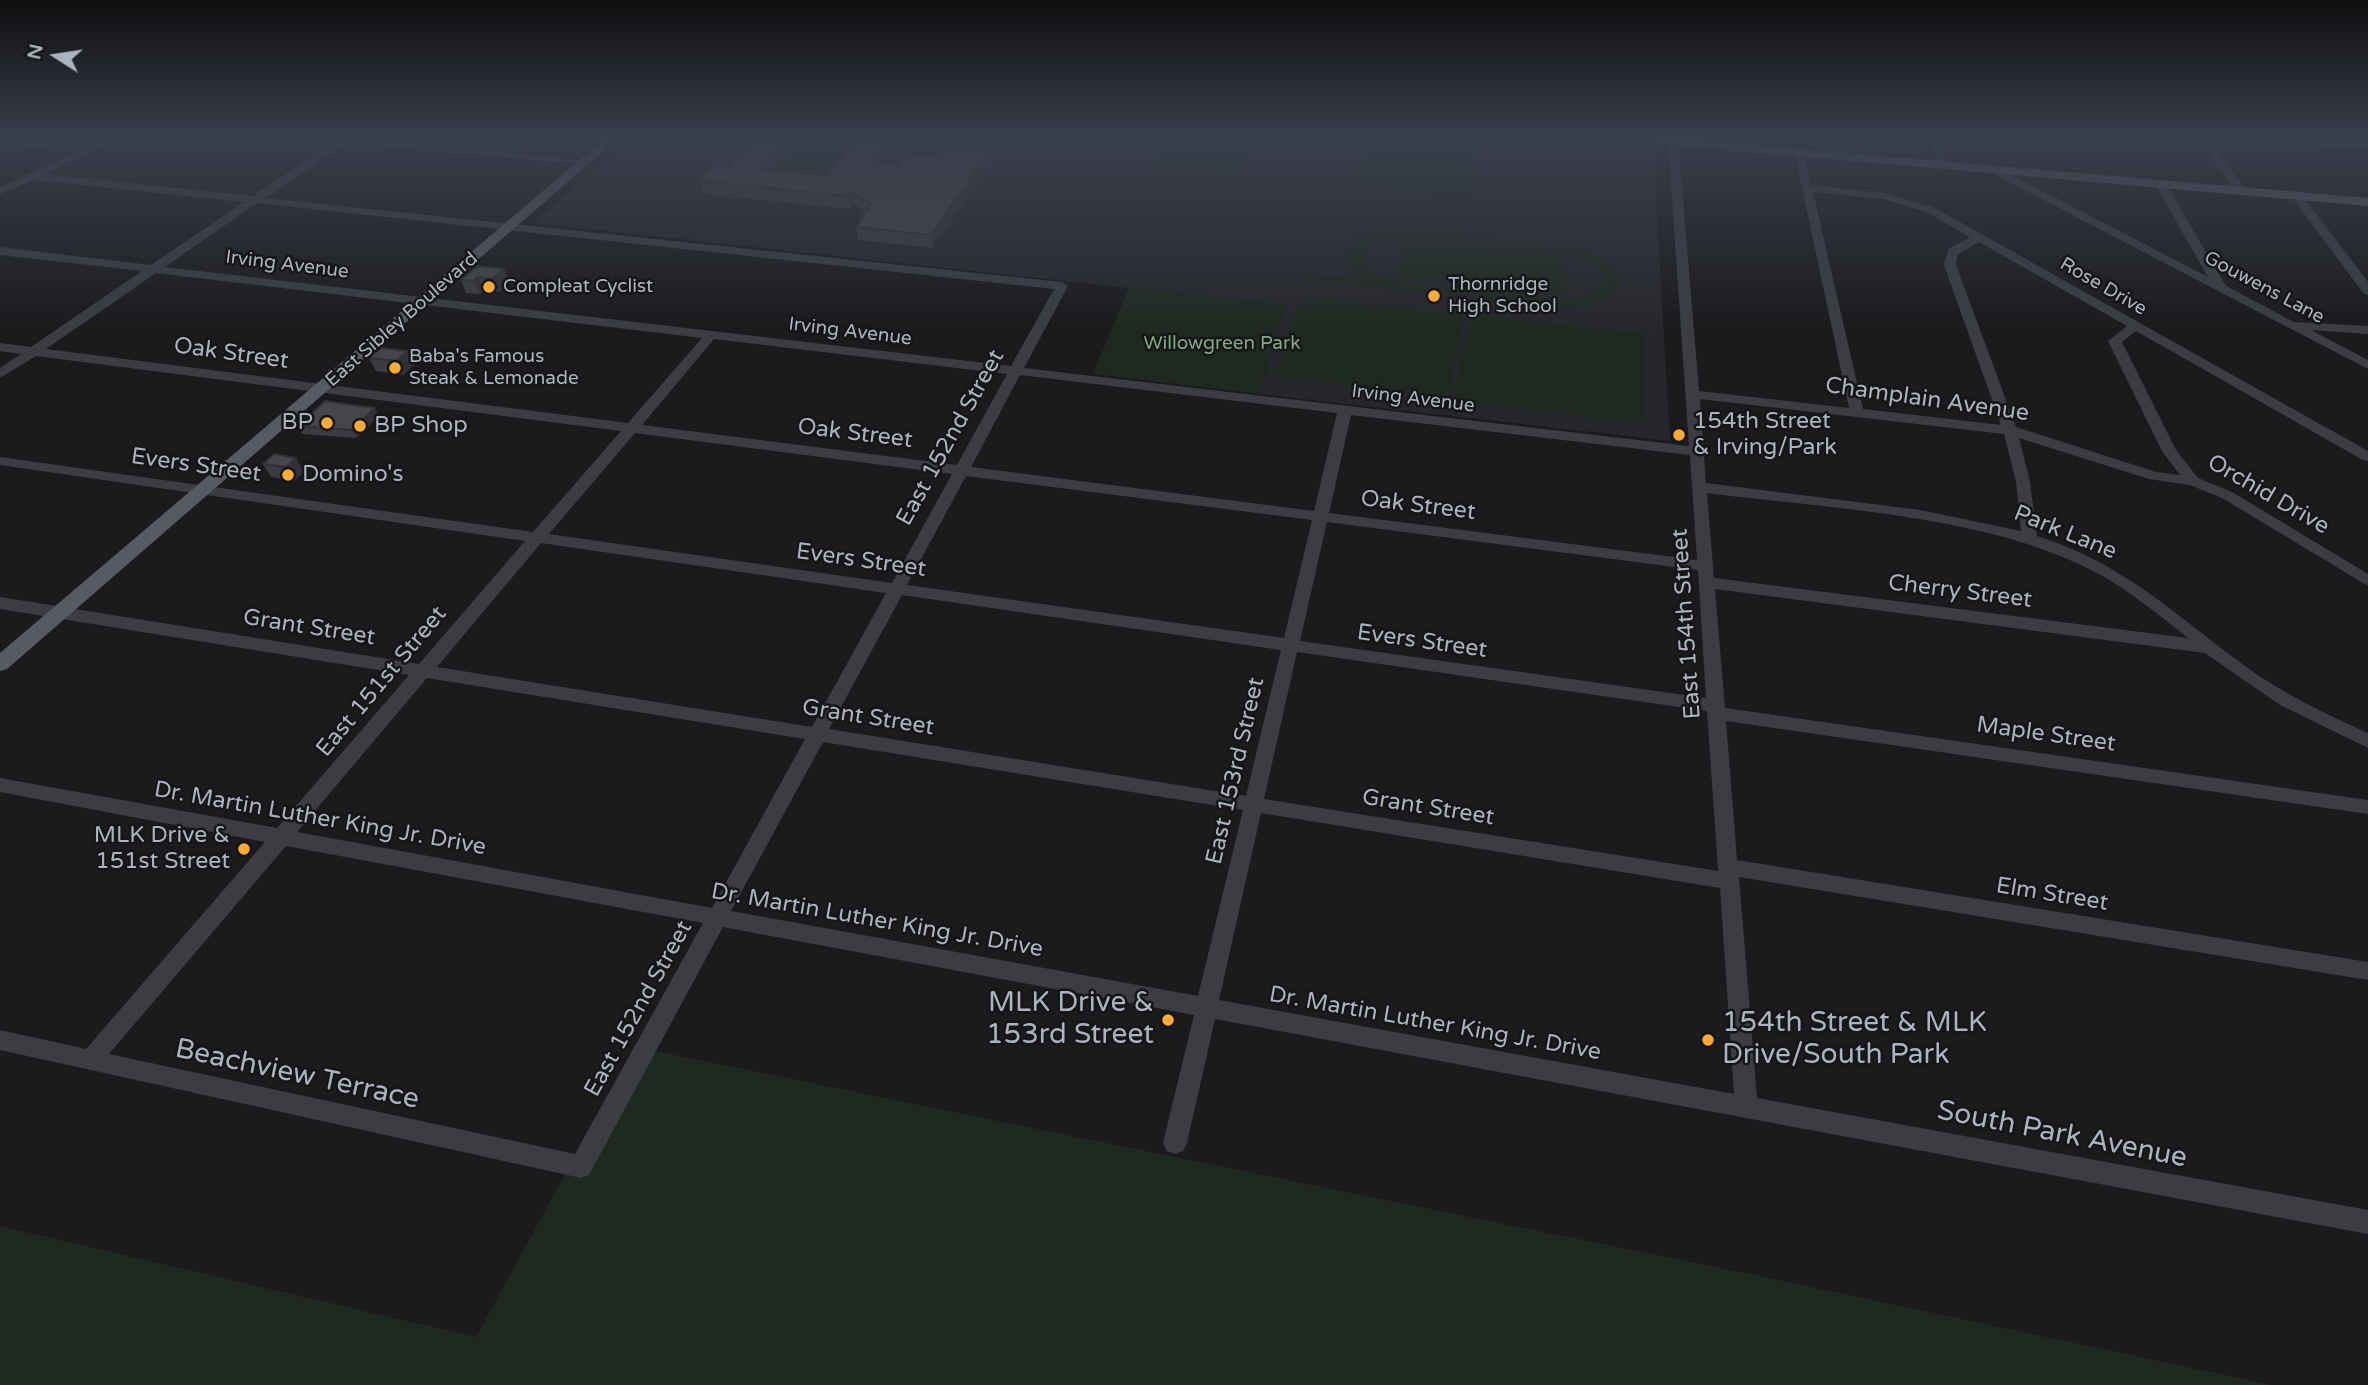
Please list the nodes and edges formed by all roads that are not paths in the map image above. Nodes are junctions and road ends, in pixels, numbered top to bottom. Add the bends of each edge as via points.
1 (249, 204) edge
2 (288, 204) edge
3 (537, 204) edge
4 (1678, 204) edge
5 (1810, 204) edge
6 (1913, 204) edge
7 (2059, 204) edge
8 (2172, 204) edge
9 (2303, 204) edge
10 (510, 227) junction
11 (1977, 238) junction
12 (0, 251) edge
13 (153, 269) junction
14 (2221, 288) junction
15 (2368, 291) edge
16 (424, 301) junction
17 (2293, 326) junction
18 (2134, 327) junction
19 (2368, 330) edge
20 (710, 335) junction
21 (0, 347) edge
22 (33, 351) junction
23 (2368, 365) edge
24 (1015, 371) junction
25 (0, 374) edge
26 (322, 389) junction
27 (1691, 394) junction
28 (1345, 410) junction
29 (1857, 413) junction
30 (631, 429) junction
31 (2010, 430) junction
32 (1696, 452) junction
33 (2368, 457) edge
34 (0, 461) edge
35 (961, 471) junction
36 (2193, 481) junction
37 (1699, 487) junction
38 (204, 490) junction
39 (1321, 517) junction
40 (537, 538) junction
41 (2029, 538) junction
42 (1706, 574) junction
43 (2368, 581) edge
44 (896, 589) junction
45 (0, 603) edge
46 (60, 613) junction
47 (1291, 646) junction
48 (2208, 647) junction
49 (0, 664) edge
50 (423, 671) junction
51 (1716, 710) junction
52 (818, 735) junction
53 (2368, 741) edge
54 (0, 785) edge
55 (1253, 804) junction
56 (2368, 807) edge
57 (282, 837) junction
58 (1728, 874) junction
59 (717, 917) junction
60 (2368, 971) edge
61 (1206, 1007) junction
62 (0, 1040) edge
63 (90, 1060) junction
64 (1746, 1106) junction
65 (1175, 1143) dead end
66 (581, 1167) joint
67 (2368, 1222) edge

1 - 13 street
2 - 10 street
3 - 10 main road, East Sibley Boulevard
4 - 27 street, East 154th Street
5 - 29 street
6 - 11 street, Rose Drive
7 - 14 street, Gouwens Lane
8 - 14 street
9 - 15 street
10 - 16 main road, East Sibley Boulevard
10 - 24 street, East 152nd Street via 1062,286
11 - 18 street, Rose Drive
11 - 31 street via 1952,252 1950,265
12 - 13 street, Irving Avenue
13 - 16 street, Irving Avenue
13 - 22 street
14 - 17 street, Gouwens Lane
16 - 20 street, Irving Avenue
16 - 26 main road, East Sibley Boulevard
17 - 19 street
17 - 23 street, Gouwens Lane
18 - 33 street, Rose Drive
18 - 36 street, Orchid Drive via 2115,341 2169,451
20 - 24 street, Irving Avenue
20 - 30 street, East 151st Street
21 - 22 street, Oak Street
22 - 25 street
22 - 26 street, Oak Street
24 - 28 street, Irving Avenue
24 - 35 street, East 152nd Street
26 - 30 street, Oak Street
26 - 38 main road, East Sibley Boulevard
27 - 29 street, Champlain Avenue
27 - 32 street, East 154th Street
28 - 32 street, Irving Avenue
28 - 39 street, East 153rd Street
29 - 31 street, Champlain Avenue
30 - 35 street, Oak Street
30 - 40 street, East 151st Street
31 - 36 street, Champlain Avenue via 2154,476
31 - 41 street via 2024,482
32 - 37 street, East 154th Street
34 - 38 street, Evers Street
35 - 39 street, Oak Street
35 - 44 street, East 152nd Street
36 - 43 street, Orchid Drive via 2227,495
37 - 41 street, Park Lane via 1952,518
37 - 42 street, East 154th Street
38 - 40 street, Evers Street
38 - 46 main road, East Sibley Boulevard
39 - 42 street, Oak Street
39 - 47 street, East 153rd Street
40 - 44 street, Evers Street
40 - 50 street, East 151st Street
41 - 48 street, Park Lane via 2102,569 2160,605
42 - 48 street, Cherry Street
42 - 51 street, East 154th Street
44 - 47 street, Evers Street
44 - 52 street, East 152nd Street
45 - 46 street, Grant Street
46 - 49 main road, East Sibley Boulevard
46 - 50 street, Grant Street
47 - 51 street, Evers Street
47 - 55 street, East 153rd Street
48 - 53 street, Park Lane via 2260,685
50 - 52 street, Grant Street
50 - 57 street, East 151st Street
51 - 56 street, Maple Street
51 - 58 street, East 154th Street
52 - 55 street, Grant Street
52 - 59 street, East 152nd Street
54 - 57 street, Dr. Martin Luther King Jr. Drive
55 - 58 street, Grant Street
55 - 61 street, East 153rd Street
57 - 59 street, Dr. Martin Luther King Jr. Drive
57 - 63 street, East 151st Street
58 - 60 street, Elm Street
58 - 64 street, East 154th Street
59 - 61 street, Dr. Martin Luther King Jr. Drive
59 - 66 street, East 152nd Street
61 - 64 street, Dr. Martin Luther King Jr. Drive
61 - 65 street, East 153rd Street
62 - 63 street, Beachview Terrace
63 - 66 street, Beachview Terrace
64 - 67 street, South Park Avenue

